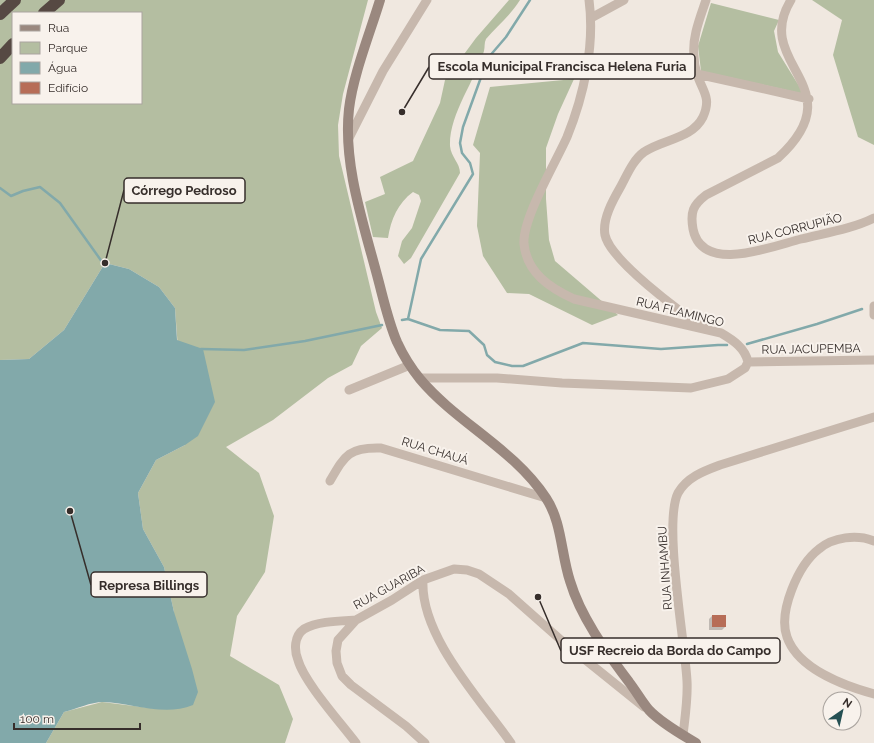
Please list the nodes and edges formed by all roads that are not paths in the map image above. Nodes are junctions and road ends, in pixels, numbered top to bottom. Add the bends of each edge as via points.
1 (15, 0) edge
2 (60, 0) edge
3 (380, 0) edge
4 (427, 0) edge
5 (589, 0) edge
6 (624, 0) edge
7 (706, 0) edge
8 (791, 0) edge
9 (45, 12) edge
10 (0, 14) edge
11 (591, 18) junction
12 (12, 45) edge
13 (0, 58) edge
14 (697, 74) junction
15 (809, 99) junction
16 (366, 105) junction
17 (349, 110) junction
18 (349, 138) junction
19 (874, 218) edge
20 (874, 306) edge
21 (874, 315) edge
22 (709, 330) junction
23 (874, 360) edge
24 (748, 362) junction
25 (410, 365) junction
26 (420, 378) junction
27 (349, 390) dead end
28 (874, 417) edge
29 (330, 481) dead end
30 (546, 498) junction
31 (874, 541) edge
32 (423, 580) junction
33 (356, 620) junction
34 (874, 694) edge
35 (650, 711) junction
36 (683, 735) junction
37 (356, 743) edge
38 (425, 743) edge
39 (511, 743) edge
40 (696, 743) edge

1 - 10 highway
2 - 9 highway
3 - 17 street via 357,74
4 - 16 street via 397,45
5 - 11 street, RUA FLAMINGO
6 - 11 street
7 - 14 street via 694,41 693,55
8 - 15 street, RUA CORRUPIÃO via 786,8 781,35 784,50 805,86
11 - 22 street, RUA FLAMINGO via 588,56 579,104 526,228 526,255 540,279 554,290 574,298
12 - 13 highway
14 - 15 street
14 - 22 street via 707,100 702,118 692,130 651,147 636,159 609,210 605,233 607,242 618,256 647,283
15 - 19 street, RUA CORRUPIÃO via 805,125 788,150 696,203 691,218 695,236 711,251 727,255 741,254 759,252
16 - 17 street
16 - 18 street
17 - 18 street
18 - 25 street via 353,177 366,235 396,339
20 - 21 street
22 - 24 street, RUA FLAMINGO via 721,333 737,344 744,351
23 - 24 street, RUA JACUPEMBA
24 - 26 street via 745,368 728,379 691,388 497,378
25 - 26 street
25 - 27 street
26 - 30 street via 449,407 527,474
28 - 36 street, RUA INHAMBU via 703,472 690,479 680,490 674,509 674,542 687,681
29 - 30 street, RUA CHAUÁ via 342,459 351,452 365,448 381,448
30 - 35 street via 556,522 577,602 612,659
31 - 34 street via 855,537 840,539 828,542 818,549 795,582 787,600 785,626 791,645 807,663 830,678
32 - 33 street, RUA GUARIBA
32 - 35 street, RUA GUARIBA via 454,569 479,574 509,594 562,641
32 - 39 street via 422,592 434,631 476,697
33 - 37 street via 322,623 305,629 296,641 295,650 310,682
33 - 38 street, RUA GUARIBA via 338,640 337,663 342,676
35 - 36 street
36 - 40 street

